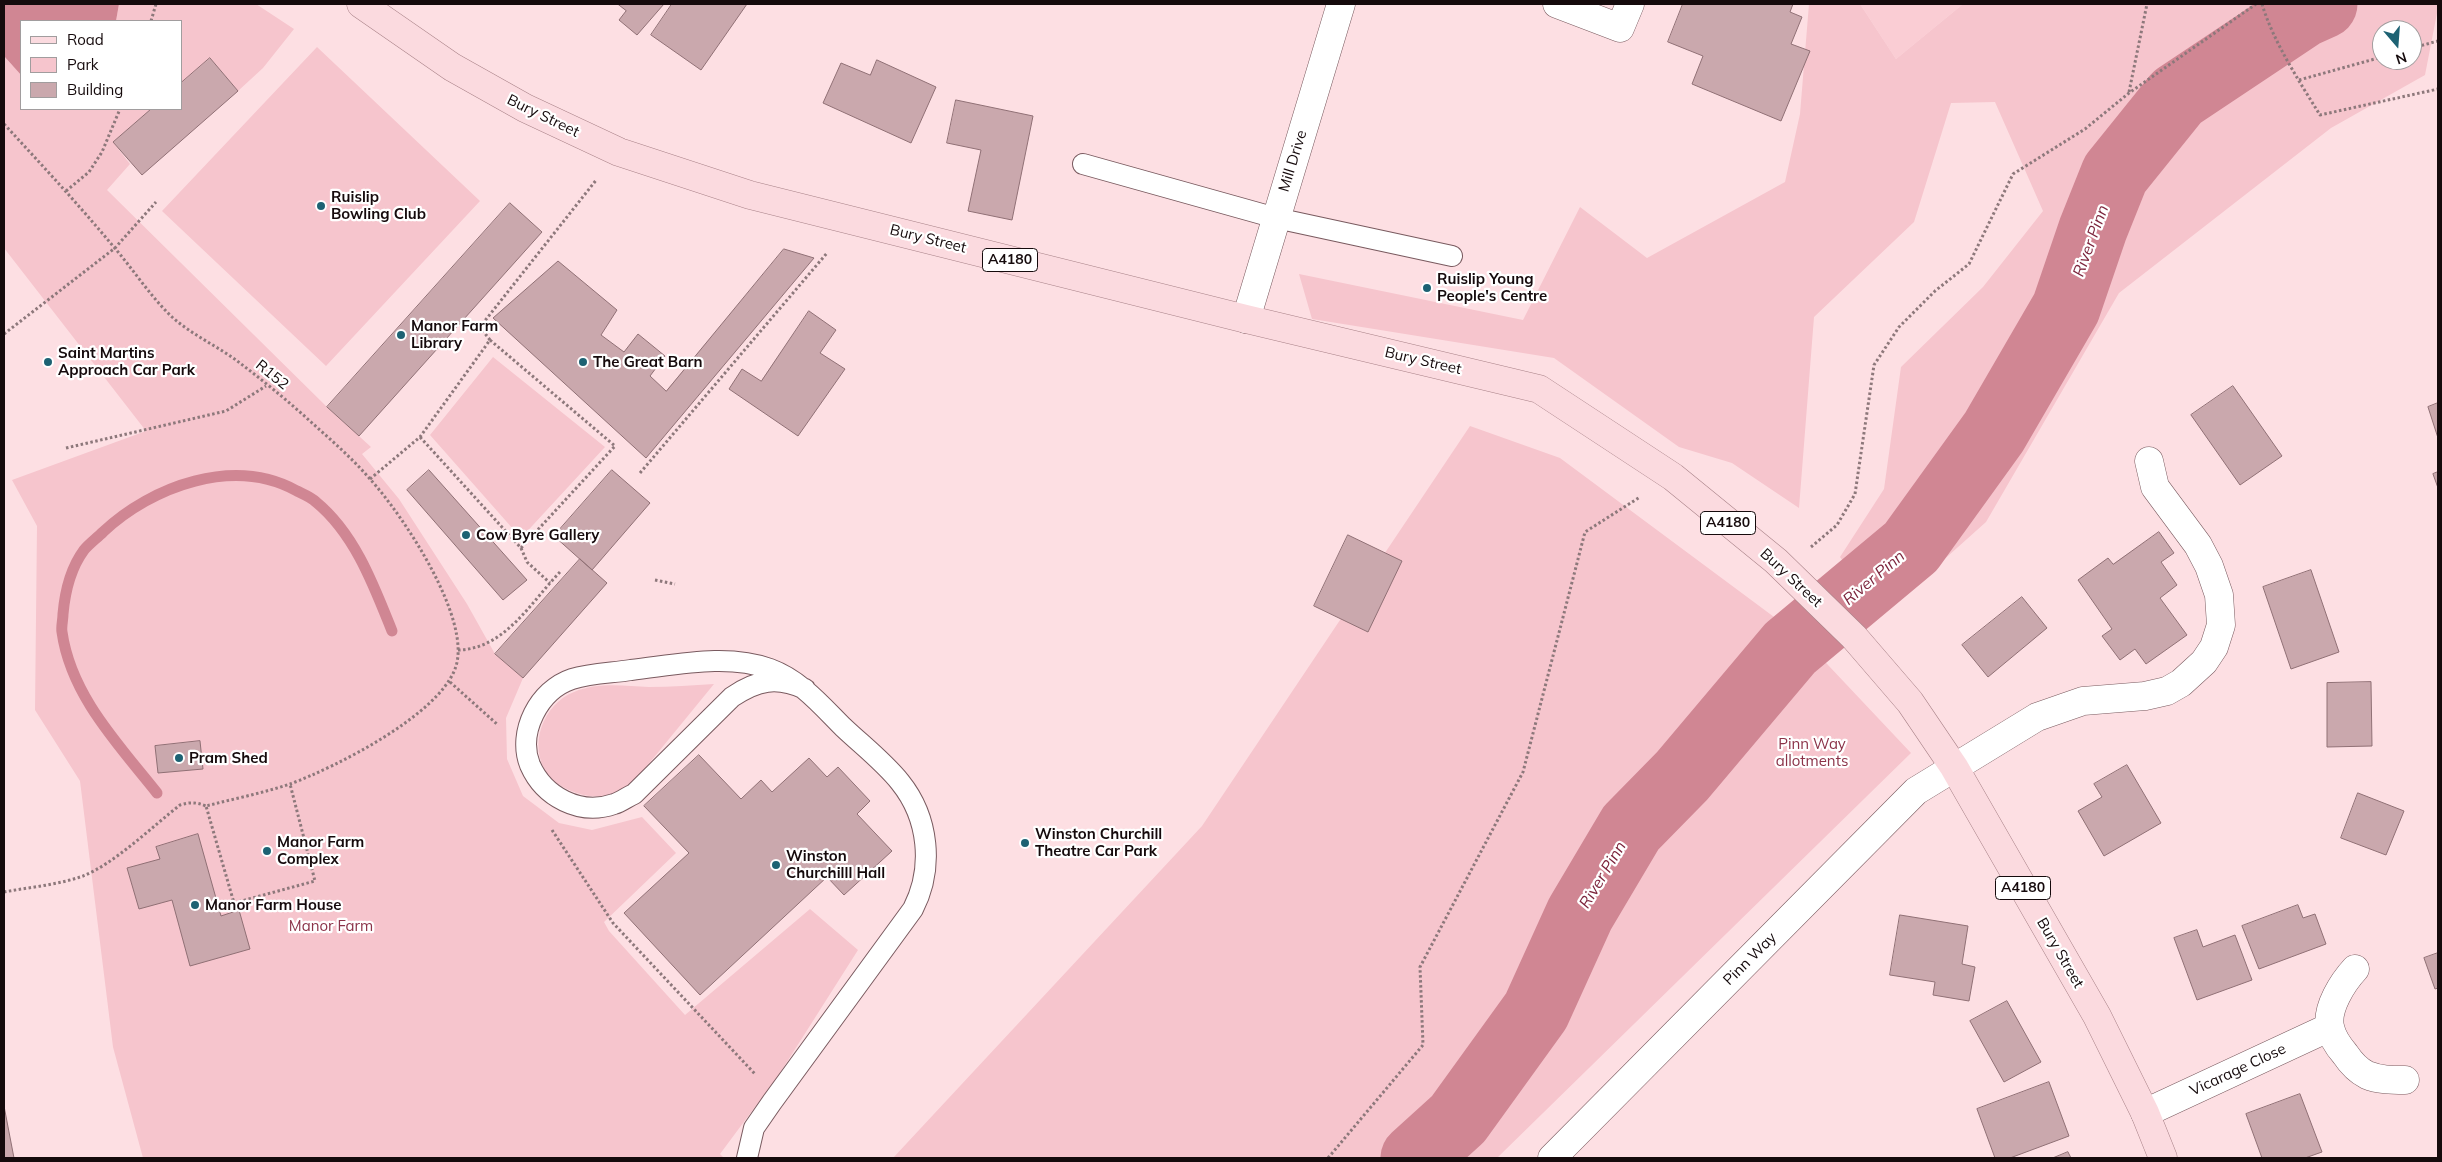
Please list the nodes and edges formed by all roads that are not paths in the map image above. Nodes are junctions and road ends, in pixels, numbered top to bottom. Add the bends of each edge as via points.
1 (361, 4) edge
2 (1340, 4) edge
3 (1557, 4) edge
4 (1630, 4) edge
5 (1083, 164) dead end
6 (1276, 218) junction
7 (1452, 256) dead end
8 (1246, 319) junction
9 (2149, 461) dead end
10 (804, 689) junction
11 (1954, 767) junction
12 (2354, 968) dead end
13 (2330, 1027) junction
14 (2405, 1080) dead end
15 (2145, 1112) junction
16 (747, 1158) edge
17 (1552, 1158) edge
18 (2162, 1158) edge

1 - 8 main road, Bury Street / A4180 via 452,67 525,108 619,152 750,195
2 - 6 street, Mill Drive
3 - 4 street via 1620,28
5 - 6 lane
6 - 7 lane
6 - 8 street, Mill Drive
8 - 11 main road, Bury Street / A4180 via 1539,389 1672,477 1783,569 1854,637 1910,702
9 - 11 street, Pinn Way via 2155,487 2198,545 2209,566 2219,595 2221,625 2214,647 2204,662 2167,691 2083,701 2057,708
10 - 10 lane via 788,681 758,683 744,689 634,794 614,804 593,808 573,805 554,796 540,782 530,764 529,723 538,704 553,689 571,680 595,674 730,662 770,669
10 - 16 lane via 899,781 913,802 924,830 927,867 913,909 754,1128
11 - 15 main road, Bury Street / A4180 via 2096,1016
11 - 17 street, Pinn Way via 1916,791
12 - 13 street via 2342,982
13 - 14 street via 2354,1067 2384,1080
13 - 15 street, Vicarage Close
15 - 18 main road, Bury Street / A4180

